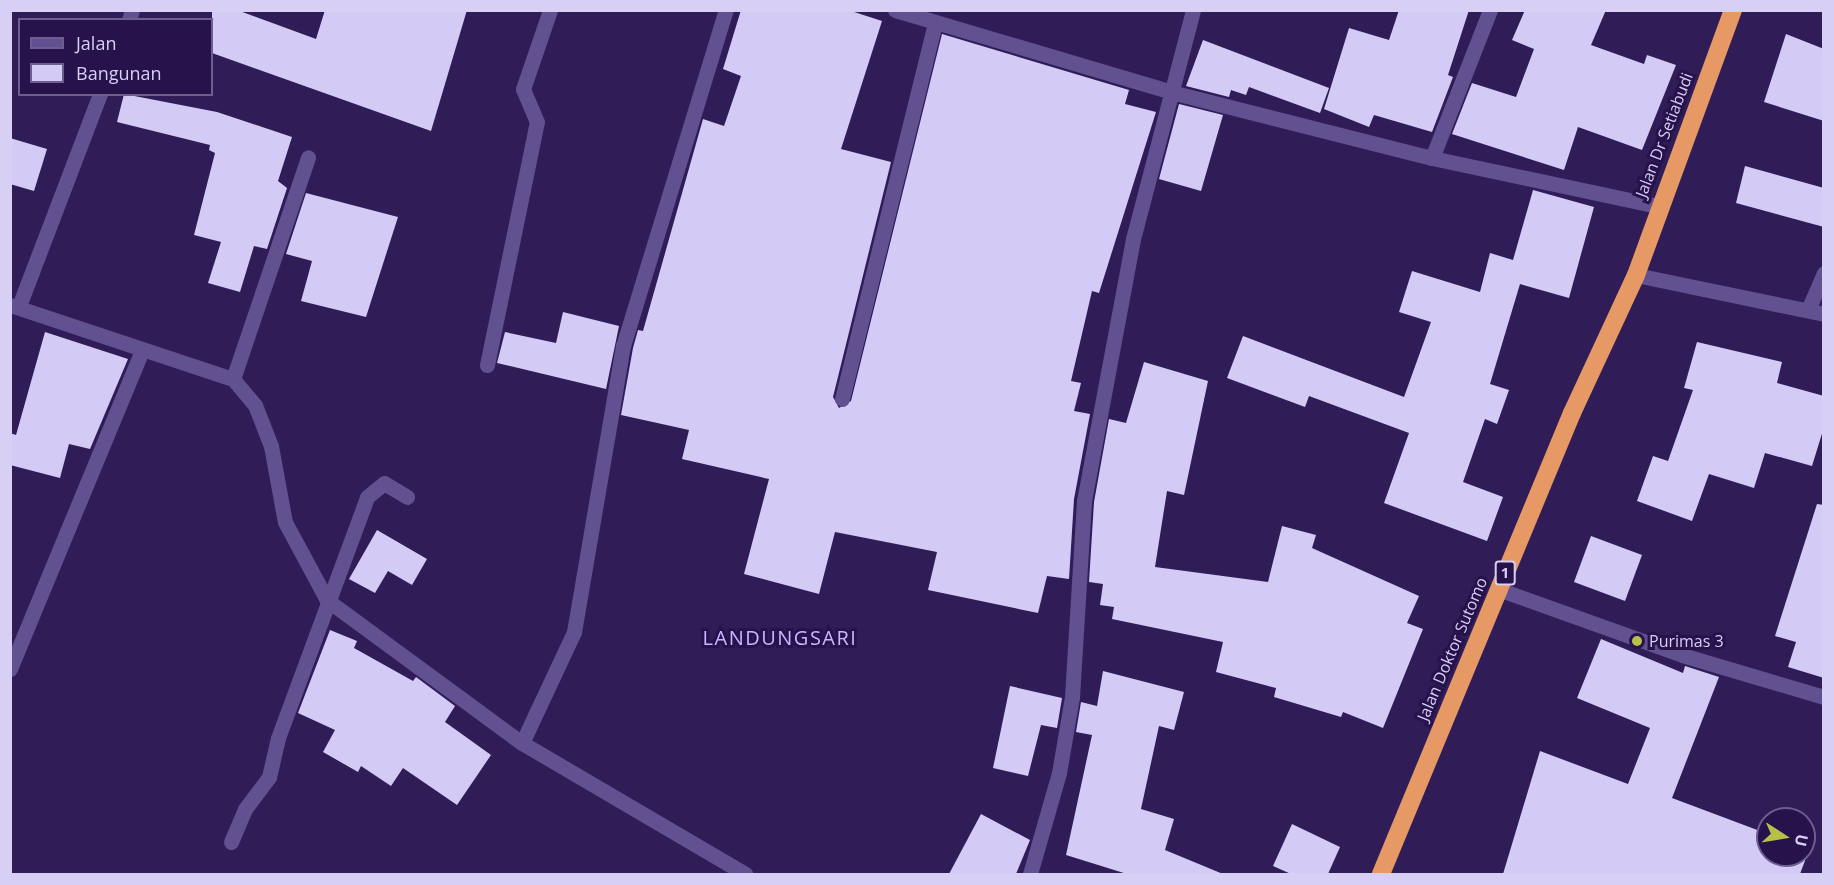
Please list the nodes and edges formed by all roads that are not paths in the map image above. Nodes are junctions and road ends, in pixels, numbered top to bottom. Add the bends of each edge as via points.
1 (550, 10) edge
2 (726, 10) edge
3 (1193, 10) edge
4 (1490, 10) edge
5 (1733, 10) edge
6 (898, 11) edge
7 (935, 23) junction
8 (1171, 92) junction
9 (99, 96) edge
10 (308, 157) dead end
11 (1432, 158) junction
12 (1657, 206) junction
13 (1824, 273) edge
14 (1636, 275) junction
15 (15, 306) edge
16 (1808, 310) junction
17 (1824, 314) edge
18 (142, 350) junction
19 (487, 365) dead end
20 (233, 379) junction
21 (842, 399) dead end
22 (407, 497) dead end
23 (1498, 589) junction
24 (327, 600) junction
25 (10, 669) edge
26 (1824, 697) edge
27 (522, 742) junction
28 (231, 842) dead end
29 (745, 874) edge
30 (1030, 874) edge
31 (1381, 874) edge

1 - 19 street via 523,89 537,122
2 - 27 street via 623,346 574,632
3 - 8 street
4 - 11 street
5 - 12 highway, Jalan Dr Setiabudi / 1
6 - 7 street
7 - 8 street
7 - 21 street
8 - 11 street
8 - 30 street via 1133,240 1084,501 1072,697 1059,773
9 - 15 street
10 - 20 street
11 - 12 street
12 - 14 highway, Jalan Dr Setiabudi / 1
13 - 16 street
14 - 16 street
14 - 23 highway, Jalan Doktor Sutomo / 1
15 - 18 street
16 - 17 street
18 - 20 street
18 - 25 street
20 - 24 street via 255,405 271,446 285,522
22 - 24 street via 384,483 367,497
23 - 26 street via 1682,655
23 - 31 highway, Jalan Doktor Sutomo / 1
24 - 27 street
24 - 28 street via 269,777 245,809
27 - 29 street

